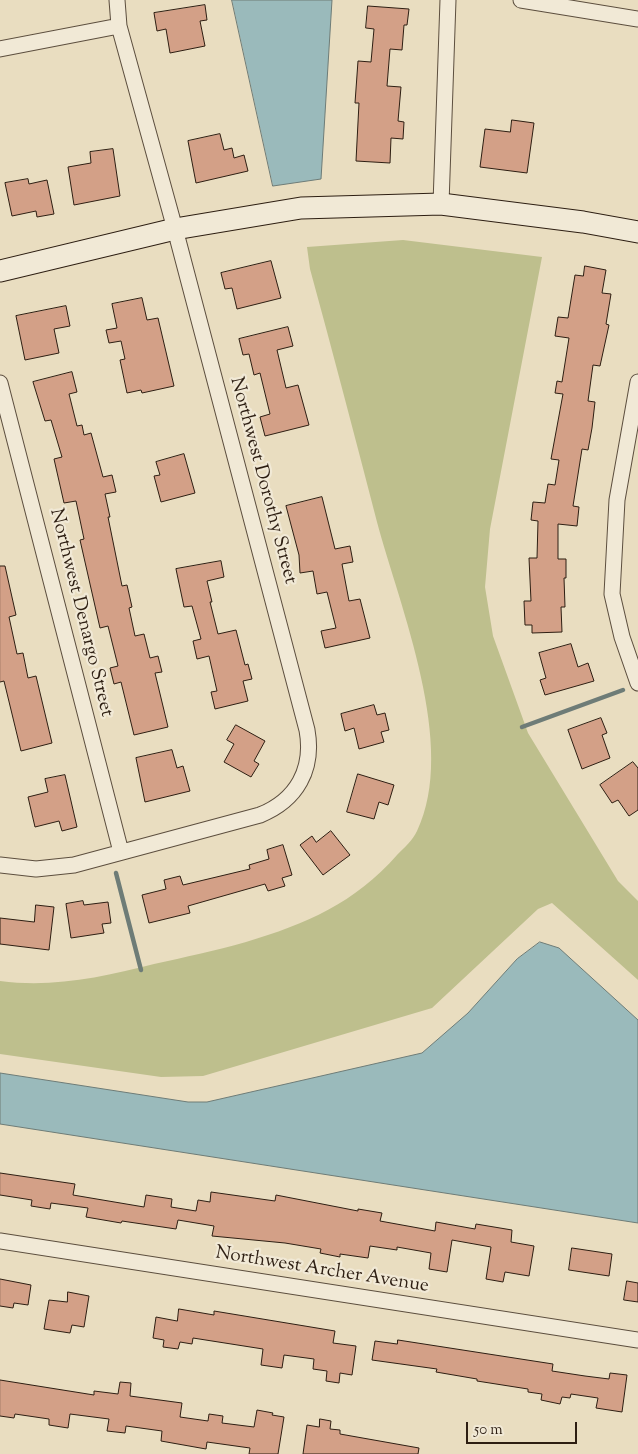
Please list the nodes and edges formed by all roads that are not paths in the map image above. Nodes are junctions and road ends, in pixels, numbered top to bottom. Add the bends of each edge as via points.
1 (117, 0) edge
2 (448, 0) edge
3 (521, 0) edge
4 (638, 18) edge
5 (119, 26) junction
6 (0, 49) edge
7 (441, 204) junction
8 (175, 229) junction
9 (638, 232) edge
10 (0, 271) edge
11 (638, 382) edge
12 (0, 383) edge
13 (638, 683) edge
14 (121, 852) junction
15 (0, 865) edge
16 (0, 1241) edge
17 (638, 1340) edge

1 - 5 street, Northwest Dorothy Street
2 - 7 street
3 - 4 street
5 - 6 street
5 - 8 street, Northwest Dorothy Street
7 - 8 street via 301,208
7 - 9 street
8 - 10 street
8 - 14 street, Northwest Dorothy Street via 307,730 310,756 295,792 272,810
11 - 13 street via 617,500 612,594 622,638
12 - 14 street, Northwest Denargo Street
14 - 15 street, Northwest Dorothy Street via 53,868
16 - 17 street, Northwest Archer Avenue

